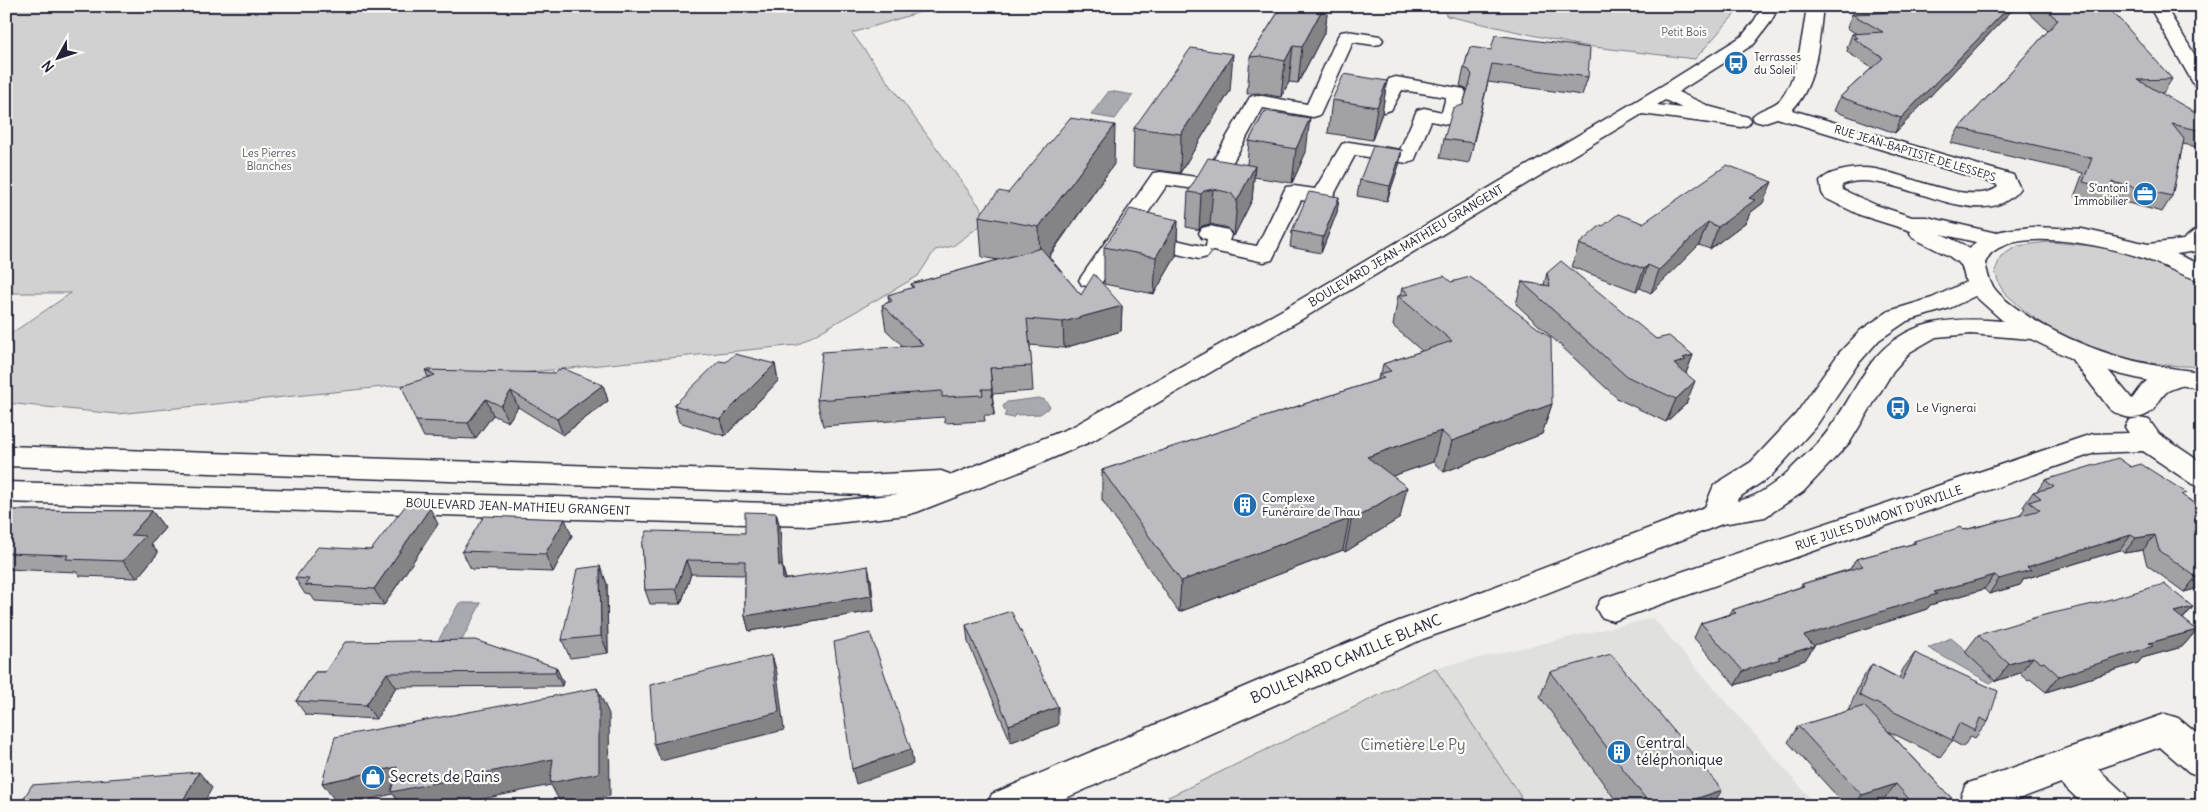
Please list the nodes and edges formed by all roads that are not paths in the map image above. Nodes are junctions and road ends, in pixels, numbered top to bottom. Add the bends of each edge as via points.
1 (1771, 6) edge
2 (1815, 6) edge
3 (2157, 6) edge
4 (1374, 40) dead end
5 (2202, 83) edge
6 (1664, 93) junction
7 (1373, 104) edge
8 (1638, 108) junction
9 (1777, 112) junction
10 (1741, 120) junction
11 (1910, 224) junction
12 (1128, 226) junction
13 (2202, 236) edge
14 (1997, 240) junction
15 (2145, 250) junction
16 (1977, 274) junction
17 (2202, 274) edge
18 (1092, 280) edge
19 (2035, 332) junction
20 (2080, 353) junction
21 (2190, 379) edge
22 (2128, 410) junction
23 (2149, 441) junction
24 (6, 456) edge
25 (1022, 460) junction
26 (2202, 477) edge
27 (6, 492) edge
28 (1718, 514) junction
29 (1613, 608) dead end
30 (2202, 761) edge
31 (2067, 764) junction
32 (1980, 796) dead end
33 (1006, 806) edge
34 (2110, 806) edge

1 - 6 street, BOULEVARD JEAN-MATHIEU GRANGENT via 1748,40
2 - 9 street via 1811,41 1794,95
3 - 5 street
4 - 12 street via 1347,36 1340,74 1313,111 1257,101 1209,185 1161,178
6 - 8 street, BOULEVARD JEAN-MATHIEU GRANGENT
6 - 10 street via 1704,111
7 - 12 street via 1384,106 1396,83 1457,93 1450,119 1424,114 1407,157 1349,148 1322,198 1294,192 1264,254 1216,245 1220,235 1204,243 1151,241
8 - 10 street
8 - 25 street, BOULEVARD JEAN-MATHIEU GRANGENT via 1293,314 1082,434
9 - 10 street
9 - 11 street, RUE JEAN-BAPTISTE DE LESSEPS via 2005,180 2009,188 1995,199 1968,200 1873,174 1849,175 1831,182 1833,193 1868,210
11 - 14 street, RUE JEAN-BAPTISTE DE LESSEPS via 1927,224
11 - 16 street, RUE JEAN-BAPTISTE DE LESSEPS via 1957,251
12 - 18 street
13 - 15 street via 2189,246
14 - 15 street via 2024,234 2060,234
14 - 16 street via 1981,250
15 - 17 street
16 - 19 street, RUE JEAN-BAPTISTE DE LESSEPS via 2000,308
16 - 28 street via 1941,303 1898,316 1870,336 1848,358 1806,420 1761,469 1726,492
19 - 20 street
19 - 28 street, BOULEVARD CAMILLE BLANC via 1971,326 1930,330 1901,346 1882,367 1840,435 1793,485 1754,509
20 - 21 street via 2128,369
20 - 22 street
21 - 22 street via 2157,386 2142,404
22 - 23 street
23 - 26 street
23 - 29 street, RUE JULES DUMONT D'URVILLE via 2093,444
24 - 25 street, BOULEVARD JEAN-MATHIEU GRANGENT via 864,485 930,483
25 - 27 street, BOULEVARD JEAN-MATHIEU GRANGENT via 906,504 810,515
28 - 33 street, BOULEVARD CAMILLE BLANC via 1411,630
30 - 31 street via 2165,729
31 - 32 street
31 - 34 street

